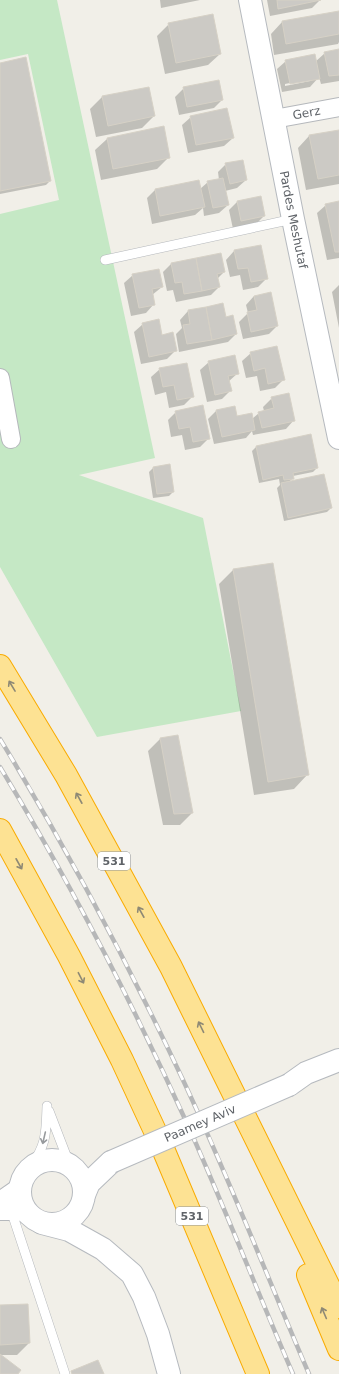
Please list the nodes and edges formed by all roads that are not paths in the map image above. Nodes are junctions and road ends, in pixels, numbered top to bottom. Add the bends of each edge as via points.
1 (250, 0) edge
2 (339, 107) edge
3 (274, 119) junction
4 (292, 219) junction
5 (105, 260) dead end
6 (0, 378) edge
7 (339, 438) edge
8 (11, 439) dead end
9 (0, 666) edge
10 (0, 830) edge
11 (122, 1060) junction
12 (339, 1060) edge
13 (219, 1062) junction
14 (339, 1071) edge
15 (289, 1086) junction
16 (111, 1162) junction
17 (70, 1164) junction
18 (30, 1168) junction
19 (20, 1187) junction
20 (84, 1197) junction
21 (17, 1212) edge
22 (103, 1250) junction
23 (339, 1307) edge
24 (339, 1349) edge
25 (65, 1374) edge
26 (169, 1374) edge
27 (243, 1374) edge
28 (258, 1374) edge

1 - 3 street, Pardes Meshutaf
2 - 3 street, Gerz
3 - 4 street, Pardes Meshutaf
4 - 5 lane
4 - 7 street, Pardes Meshutaf
6 - 8 street
13 -> 9 highway, 531 via 112,858 66,775
10 -> 11 highway, 531
11 - 27 highway
11 - 28 highway, 531 via 161,1144
12 - 15 street, Paamey Aviv via 306,1073
13 - 23 highway
24 -> 13 highway, 531
14 - 15 street, Paamey Aviv
15 - 16 street, Paamey Aviv, bridge
16 - 17 street, Paamey Aviv via 81,1166
16 - 20 street, Paamey Aviv via 89,1183
17 - 18 street via 48,1159
17 -> 18 lane via 47,1106 46,1137 39,1155
17 - 20 street via 81,1178
18 - 19 street
19 - 21 street
19 - 21 street via 21,1202 25,1210
20 - 21 street via 79,1210 66,1221 55,1224
20 - 22 street via 88,1220
21 - 22 street via 69,1230
21 - 25 lane
22 - 26 street via 132,1274 158,1334

